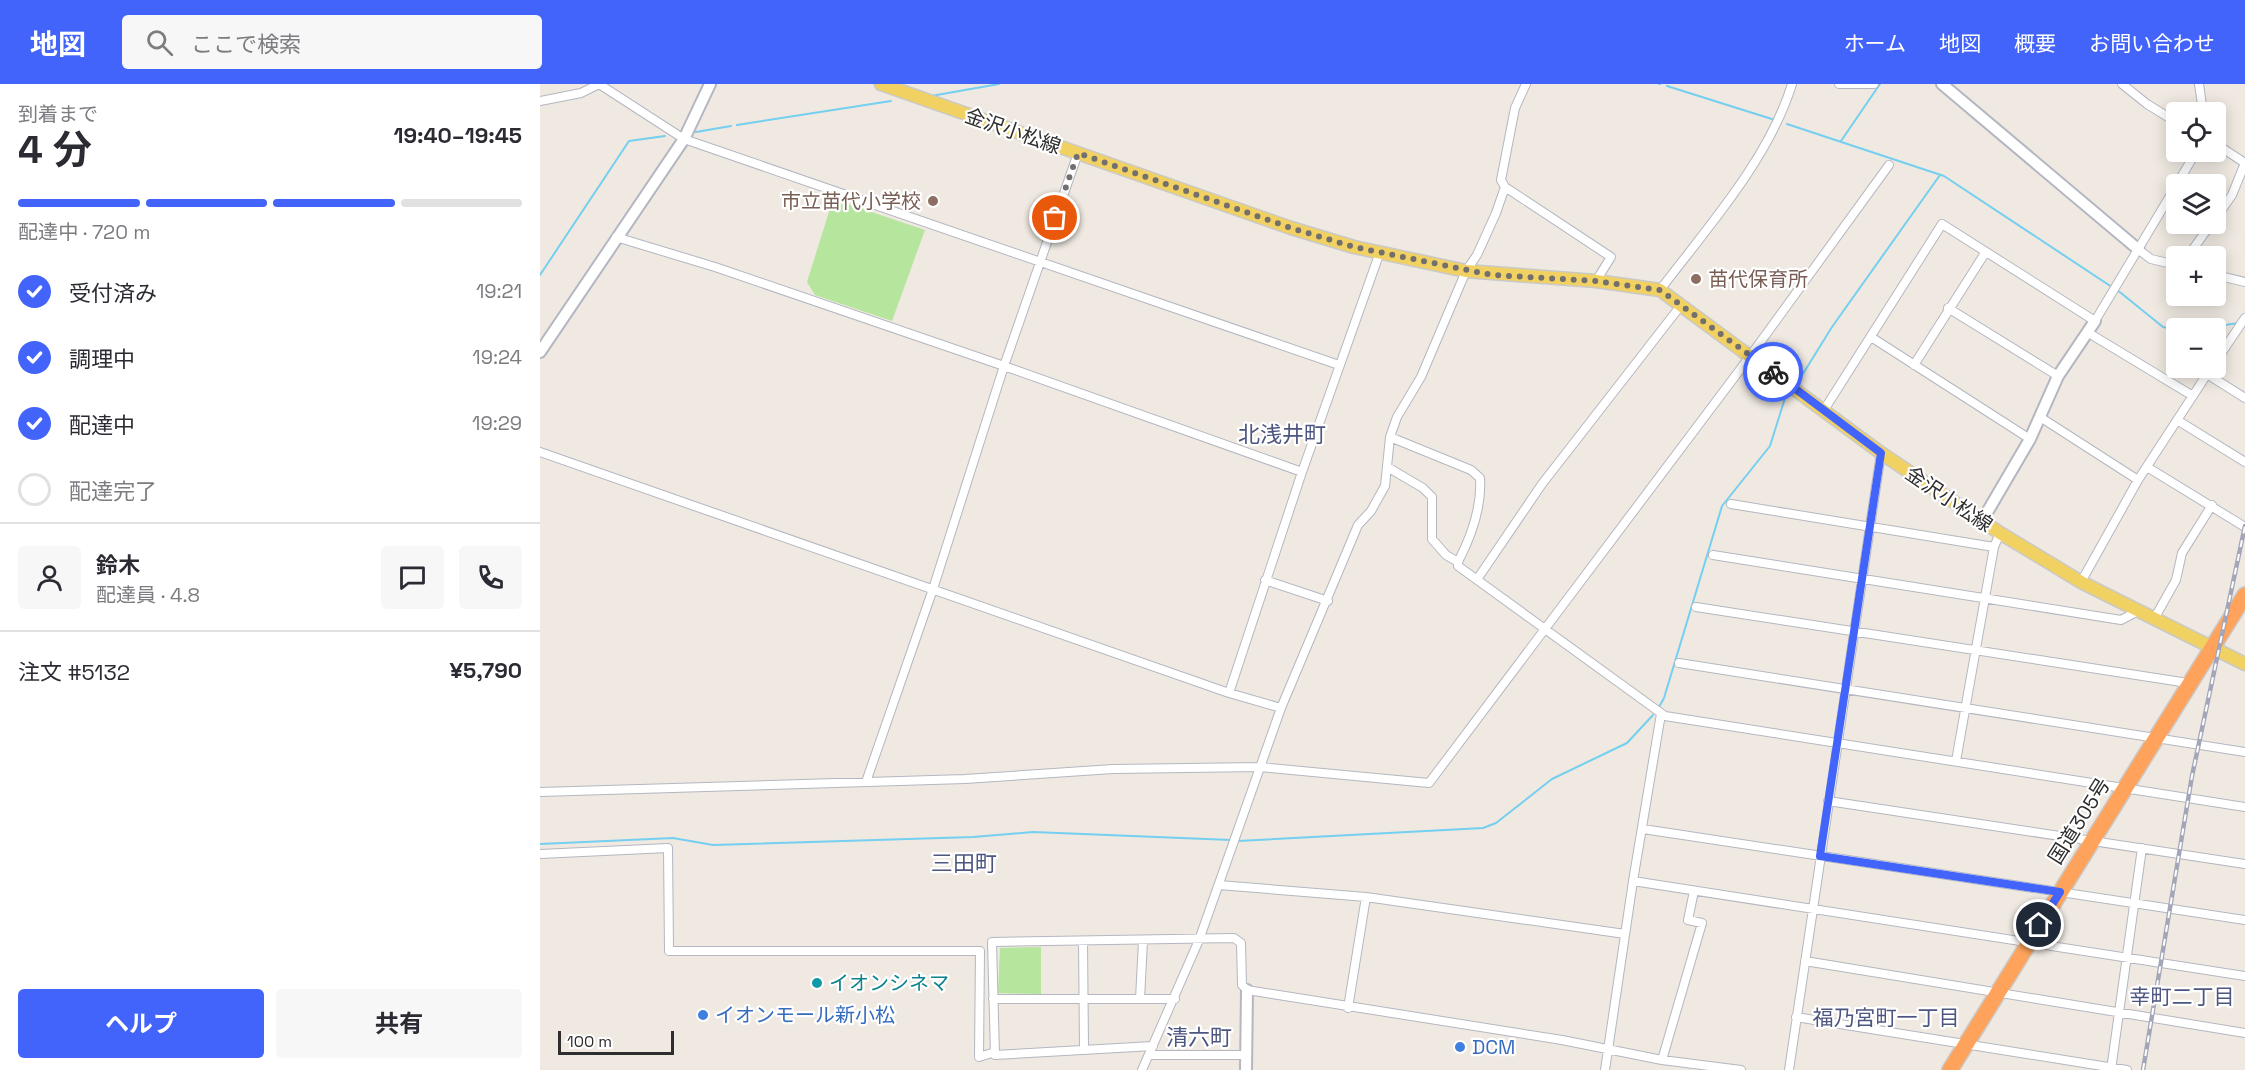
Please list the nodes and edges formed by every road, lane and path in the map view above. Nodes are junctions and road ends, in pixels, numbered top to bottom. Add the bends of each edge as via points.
1 (599, 84) edge
2 (710, 84) edge
3 (881, 84) edge
4 (1526, 84) edge
5 (1792, 84) edge
6 (1839, 84) edge
7 (1874, 84) edge
8 (2122, 84) edge
9 (2199, 84) edge
10 (1950, 86) edge
11 (540, 101) edge
12 (2202, 102) edge
13 (2166, 116) edge
14 (684, 139) junction
15 (2226, 151) edge
16 (1078, 153) junction
17 (2245, 163) edge
18 (1889, 165) dead end
19 (1505, 187) junction
20 (2166, 204) edge
21 (2226, 204) edge
22 (616, 237) junction
23 (2139, 250) junction
24 (1380, 252) junction
25 (1985, 253) junction
26 (1040, 261) junction
27 (2166, 263) edge
28 (1466, 271) junction
29 (2226, 277) edge
30 (1596, 281) junction
31 (2245, 282) edge
32 (1660, 290) junction
33 (1682, 304) junction
34 (1948, 308) junction
35 (2245, 318) edge
36 (2095, 321) junction
37 (2241, 330) edge
38 (2087, 332) junction
39 (1871, 337) junction
40 (2226, 349) edge
41 (540, 352) edge
42 (1751, 355) junction
43 (1914, 364) junction
44 (1339, 365) junction
45 (1004, 366) junction
46 (2058, 376) junction
47 (2205, 378) edge
48 (2218, 378) edge
49 (2193, 396) junction
50 (2245, 398) edge
51 (1824, 410) junction
52 (2040, 417) junction
53 (2177, 420) junction
54 (1390, 437) junction
55 (2030, 439) junction
56 (540, 452) edge
57 (1881, 453) junction
58 (2245, 462) edge
59 (2147, 467) junction
60 (1389, 468) junction
61 (1302, 472) junction
62 (2138, 480) junction
63 (1731, 504) dead end
64 (2211, 505) junction
65 (1982, 521) junction
66 (1870, 527) junction
67 (2245, 527) edge
68 (2000, 533) junction
69 (1994, 547) junction
70 (1713, 555) dead end
71 (1458, 562) junction
72 (1478, 578) junction
73 (1862, 579) junction
74 (1265, 580) junction
75 (2080, 582) junction
76 (933, 589) junction
77 (2245, 595) edge
78 (1985, 598) junction
79 (1328, 601) junction
80 (1696, 607) dead end
81 (2138, 611) junction
82 (2154, 619) junction
83 (1546, 627) junction
84 (1854, 633) junction
85 (2211, 648) junction
86 (1976, 651) junction
87 (1679, 663) dead end
88 (2245, 664) edge
89 (2188, 683) junction
90 (1846, 688) junction
91 (1229, 693) junction
92 (1966, 706) junction
93 (1281, 708) junction
94 (1661, 714) junction
95 (2154, 737) junction
96 (1836, 742) junction
97 (2245, 752) edge
98 (1956, 761) junction
99 (1260, 767) junction
100 (866, 782) junction
101 (2125, 788) junction
102 (540, 792) edge
103 (1828, 801) junction
104 (2245, 807) edge
105 (1643, 829) junction
106 (2092, 840) junction
107 (2142, 848) junction
108 (540, 854) edge
109 (1820, 856) junction
110 (2245, 864) edge
111 (1633, 881) junction
112 (1219, 885) junction
113 (1694, 891) junction
114 (2060, 892) junction
115 (1366, 897) junction
116 (2135, 903) junction
117 (1812, 909) junction
118 (2245, 920) edge
119 (1625, 934) junction
120 (1199, 940) junction
121 (1083, 941) junction
122 (1143, 941) junction
123 (2029, 942) junction
124 (2128, 958) junction
125 (1805, 961) junction
126 (2245, 976) edge
127 (1247, 990) junction
128 (1997, 993) junction
129 (1085, 998) junction
130 (993, 999) junction
131 (1140, 999) junction
132 (1174, 999) junction
133 (1348, 1008) junction
134 (2119, 1012) junction
135 (1797, 1017) junction
136 (2245, 1033) edge
137 (1966, 1045) junction
138 (1153, 1046) junction
139 (1084, 1048) junction
140 (1608, 1050) junction
141 (995, 1052) junction
142 (1149, 1055) junction
143 (1246, 1055) junction
144 (1662, 1060) junction
145 (2111, 1069) edge
146 (1142, 1070) edge
147 (1246, 1070) edge
148 (1605, 1070) edge
149 (1741, 1070) edge
150 (1789, 1070) edge
151 (1950, 1070) edge
152 (2127, 1070) edge

1 - 11 street via 581,93
1 - 14 street
2 - 14 street
3 - 16 main road, 金沢小松線
4 - 19 street via 1515,108 1501,180
5 - 32 street via 1776,127 1725,204
6 - 7 street
8 - 13 street
9 - 12 street
10 - 23 street
14 - 22 street
14 - 26 street
15 - 17 street
16 - 24 main road, 金沢小松線 via 1291,228
16 - 26 street
17 - 21 street
18 - 42 street
19 - 28 street via 1477,255
19 - 30 street via 1611,258
20 - 23 street
22 - 41 street
22 - 45 street
23 - 27 street via 2151,259
23 - 36 street
24 - 28 main road, 金沢小松線
24 - 44 street
25 - 34 street
25 - 36 street
25 - 39 street via 1942,224
26 - 44 street
26 - 45 street
28 - 30 main road, 金沢小松線
28 - 54 street via 1421,377
29 - 31 street
30 - 32 main road, 金沢小松線
32 - 33 main road, 金沢小松線
33 - 42 main road, 金沢小松線
33 - 72 street via 1542,484
34 - 43 street
34 - 46 street
35 - 37 street
36 - 38 street
37 - 40 street
38 - 46 street
38 - 49 street
39 - 43 street
39 - 51 street
42 - 51 main road, 金沢小松線
42 - 83 street
43 - 55 street
44 - 61 street
45 - 61 street
45 - 76 street
46 - 52 street
47 - 49 street
48 - 50 street
49 - 53 street
51 - 57 main road, 金沢小松線
52 - 55 street
52 - 62 street
53 - 58 street
53 - 59 street
54 - 60 street
54 - 71 street via 1471,470 1480,478 1477,510
55 - 65 street
56 - 76 street
57 - 65 main road, 金沢小松線
57 - 66 street
59 - 62 street
59 - 64 street
60 - 71 street via 1432,497 1432,539
60 - 79 street via 1385,486 1358,525
61 - 74 street
62 - 75 street
63 - 66 street
64 - 67 street
64 - 82 street via 2182,553 2176,580
65 - 68 main road, 金沢小松線
66 - 69 street
66 - 73 street
68 - 69 street
68 - 75 main road, 金沢小松線
69 - 78 street
70 - 73 street
71 - 72 street via 1458,566
72 - 83 street
73 - 78 street
73 - 84 street
74 - 79 street
74 - 91 street
75 - 81 main road, 金沢小松線
76 - 91 street
76 - 100 street
77 - 85 highway, 国道305号
78 - 81 street via 2121,620
78 - 86 street
79 - 93 street
80 - 84 street
81 - 82 main road, 金沢小松線
82 - 85 main road, 金沢小松線
83 - 94 street
83 - 99 street via 1430,783
84 - 86 street
84 - 90 street
85 - 88 main road, 金沢小松線
85 - 89 highway, 国道305号
86 - 89 street
86 - 92 street
87 - 90 street
89 - 95 highway, 国道305号
90 - 92 street
90 - 96 street
91 - 93 street
92 - 95 street
92 - 98 street
93 - 99 street
94 - 96 street
94 - 105 street
95 - 97 street
95 - 101 highway, 国道305号
96 - 98 street
96 - 103 street
98 - 101 street
99 - 100 street
99 - 112 street
100 - 102 street
101 - 104 street
101 - 106 highway, 国道305号
103 - 106 street
103 - 109 street
105 - 109 street
105 - 111 street
106 - 107 street
106 - 114 highway, 国道305号
107 - 110 street
107 - 116 street
108 - 141 street via 668,848 669,951 980,951 979,1057
109 - 114 street
109 - 117 street
111 - 113 street
111 - 119 street
112 - 115 street
112 - 120 street
113 - 117 street
113 - 144 street via 1688,920 1702,923
114 - 116 street
114 - 123 highway, 国道305号
115 - 119 street
115 - 133 street
116 - 118 street
116 - 124 street
117 - 123 street
117 - 125 street
119 - 140 street
120 - 122 street
120 - 127 street via 1234,938 1241,944 1242,985
120 - 132 street
121 - 122 street
121 - 129 street
121 - 130 street via 992,942
122 - 131 street
123 - 124 street
123 - 128 highway, 国道305号
124 - 126 street
124 - 134 street
125 - 128 street
125 - 135 street
127 - 133 street
127 - 143 street
128 - 134 street
128 - 137 highway, 国道305号
129 - 130 street
129 - 131 street
129 - 139 street
130 - 141 street
131 - 132 street
132 - 138 street
133 - 140 street
134 - 136 street
134 - 145 street
135 - 137 street
135 - 150 street
137 - 145 street
137 - 151 highway, 国道305号
138 - 139 street
138 - 142 street
139 - 141 street
140 - 144 street
140 - 148 street
142 - 143 street
142 - 146 street
143 - 147 street
144 - 149 street
145 - 152 street

